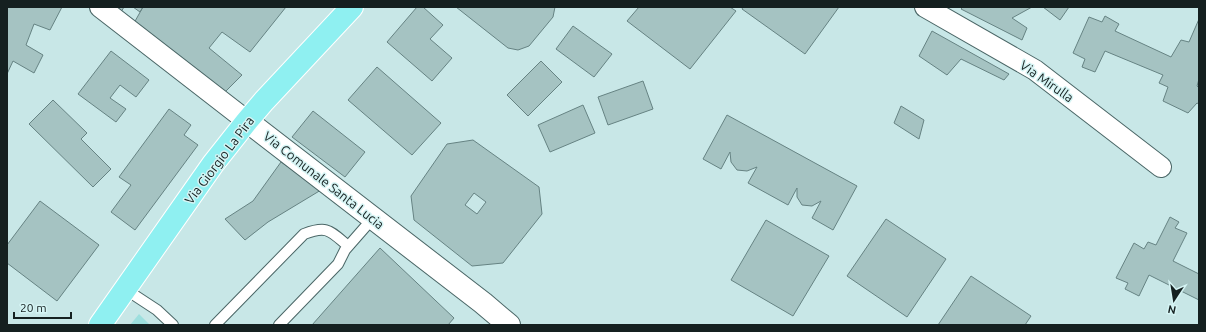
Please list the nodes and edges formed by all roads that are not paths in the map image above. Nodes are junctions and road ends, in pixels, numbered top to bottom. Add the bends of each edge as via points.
1 (100, 7) edge
2 (352, 7) edge
3 (925, 7) edge
4 (247, 121) junction
5 (1161, 167) dead end
6 (373, 218) junction
7 (348, 246) junction
8 (125, 289) junction
9 (483, 303) junction
10 (100, 325) edge
11 (174, 325) edge
12 (215, 325) edge
13 (279, 325) edge
14 (491, 325) edge
15 (509, 325) edge

1 - 4 street, Via Comunale Santa Lucia
2 - 4 main road, Via Giorgio La Pira
3 - 5 street, Via Mirulla via 1035,70
4 - 6 street, Via Comunale Santa Lucia
4 - 8 main road, Via Giorgio La Pira via 213,164
6 - 7 lane
6 - 9 street, Via Comunale Santa Lucia
7 - 12 lane via 331,231 318,229 304,234
7 - 13 lane via 338,264
8 - 10 main road, Via Giorgio La Pira
8 - 11 lane via 157,310
9 - 14 street
9 - 15 street, Via Comunale Santa Lucia

